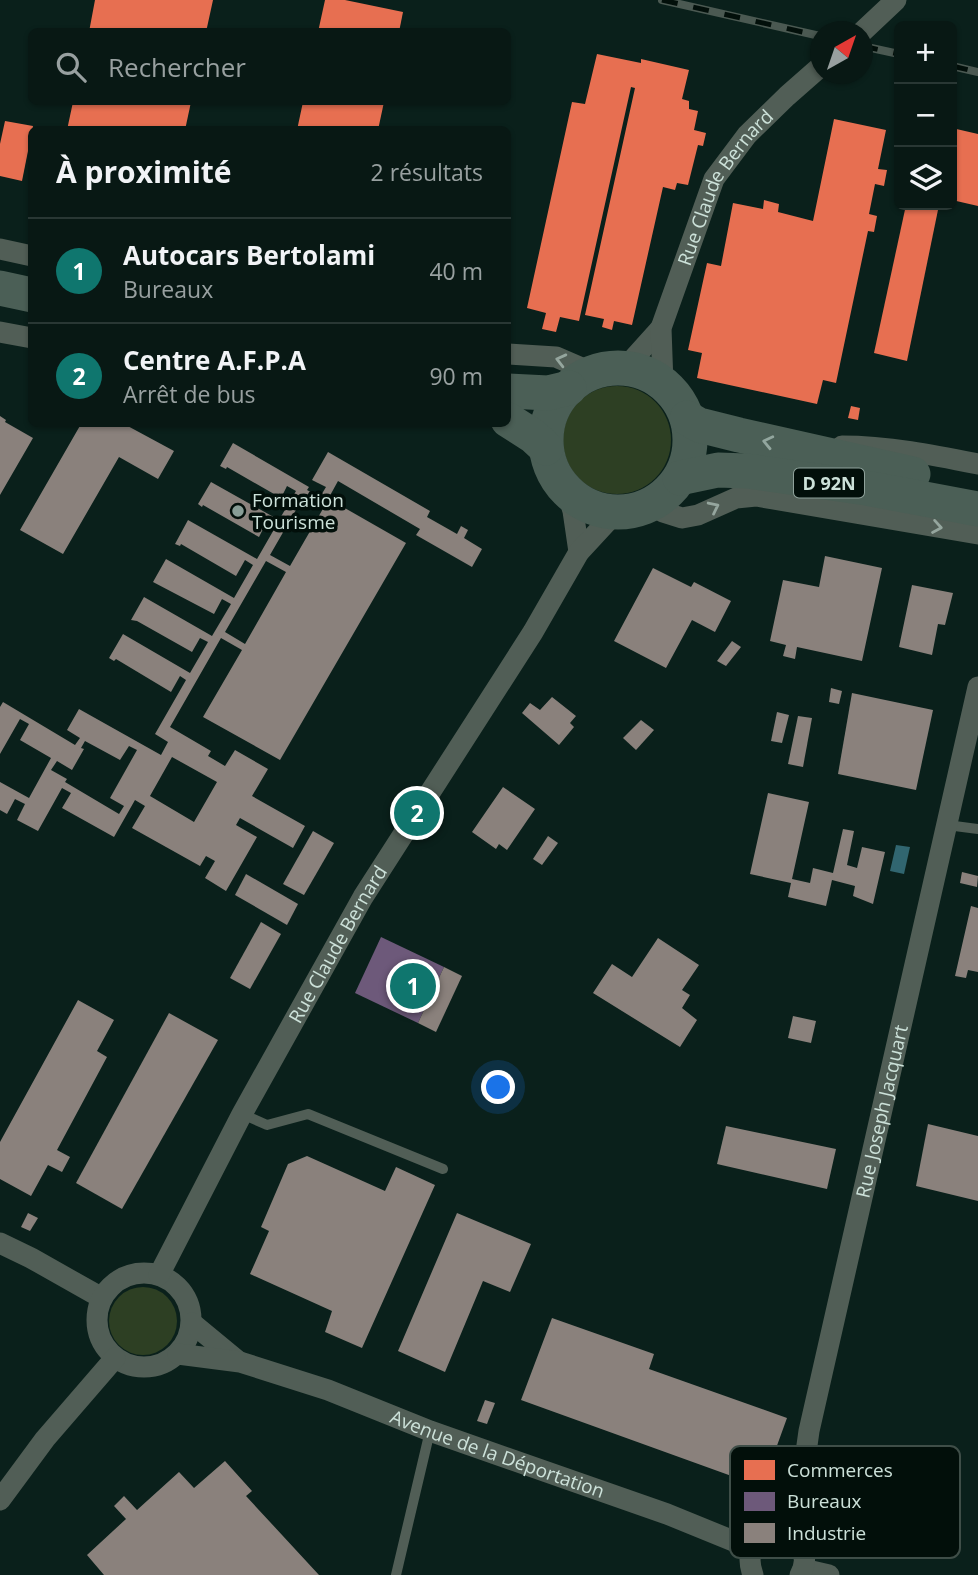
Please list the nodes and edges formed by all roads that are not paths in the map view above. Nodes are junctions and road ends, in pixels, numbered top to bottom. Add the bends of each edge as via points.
1 (896, 0) edge
2 (873, 22) edge
3 (810, 76) edge
4 (0, 249) edge
5 (28, 255) edge
6 (0, 288) edge
7 (28, 294) edge
8 (661, 328) junction
9 (0, 332) edge
10 (28, 337) edge
11 (511, 354) edge
12 (595, 376) junction
13 (663, 384) junction
14 (511, 391) edge
15 (687, 418) junction
16 (511, 423) edge
17 (546, 447) junction
18 (904, 460) junction
19 (799, 464) junction
20 (978, 464) edge
21 (680, 478) junction
22 (978, 489) edge
23 (567, 491) junction
24 (651, 505) junction
25 (978, 509) edge
26 (616, 512) junction
27 (978, 534) edge
28 (579, 552) junction
29 (978, 687) edge
30 (947, 825) junction
31 (978, 829) edge
32 (242, 1114) junction
33 (443, 1169) dead end
34 (0, 1243) edge
35 (159, 1275) junction
36 (102, 1298) junction
37 (192, 1323) junction
38 (178, 1354) junction
39 (115, 1358) junction
40 (240, 1362) junction
41 (430, 1431) junction
42 (807, 1446) edge
43 (0, 1500) edge
44 (730, 1540) edge
45 (750, 1558) edge
46 (802, 1572) edge
47 (396, 1575) edge
48 (753, 1575) edge
49 (829, 1575) edge

1 - 2 street
3 - 8 street, Rue Claude Bernard via 747,135 714,179
4 - 5 street
6 - 7 main road
8 - 12 street, Rue Claude Bernard
8 - 13 street, Rue Claude Bernard
9 - 10 street
12 -> 11 street via 556,357
12 - 13 main road via 645,373
12 - 14 main road via 548,393
12 - 17 main road via 558,400
13 - 15 main road
19 -> 15 main road, D 92N
15 - 21 main road via 691,438
16 - 17 main road
17 - 23 main road via 553,470
18 - 19 main road, D 92N
18 - 20 street
18 - 22 main road, D 92N
19 - 21 main road, D 92N via 718,470
19 - 25 main road, D 92N via 866,488
21 - 24 main road
23 - 26 main road via 581,502
23 - 28 street
24 - 26 main road
24 -> 27 street via 682,518 736,498 755,496
26 - 28 street, Rue Claude Bernard
28 - 32 street, Rue Claude Bernard via 363,897
29 - 30 street, Rue Joseph Jacquart
30 - 31 lane
30 - 42 street, Rue Joseph Jacquart
32 - 33 lane via 267,1125 308,1114
32 - 35 street, Rue Claude Bernard
34 - 36 street
35 - 36 street via 126,1276
35 - 37 street via 187,1299
36 - 39 street via 98,1330
37 - 38 street
37 - 40 street
38 - 39 street via 154,1367 141,1368
38 - 40 street
39 - 43 street
40 - 41 street, Avenue de la Déportation via 328,1390
41 - 44 street, Avenue de la Déportation
41 - 47 lane
45 - 48 street
46 - 49 street

